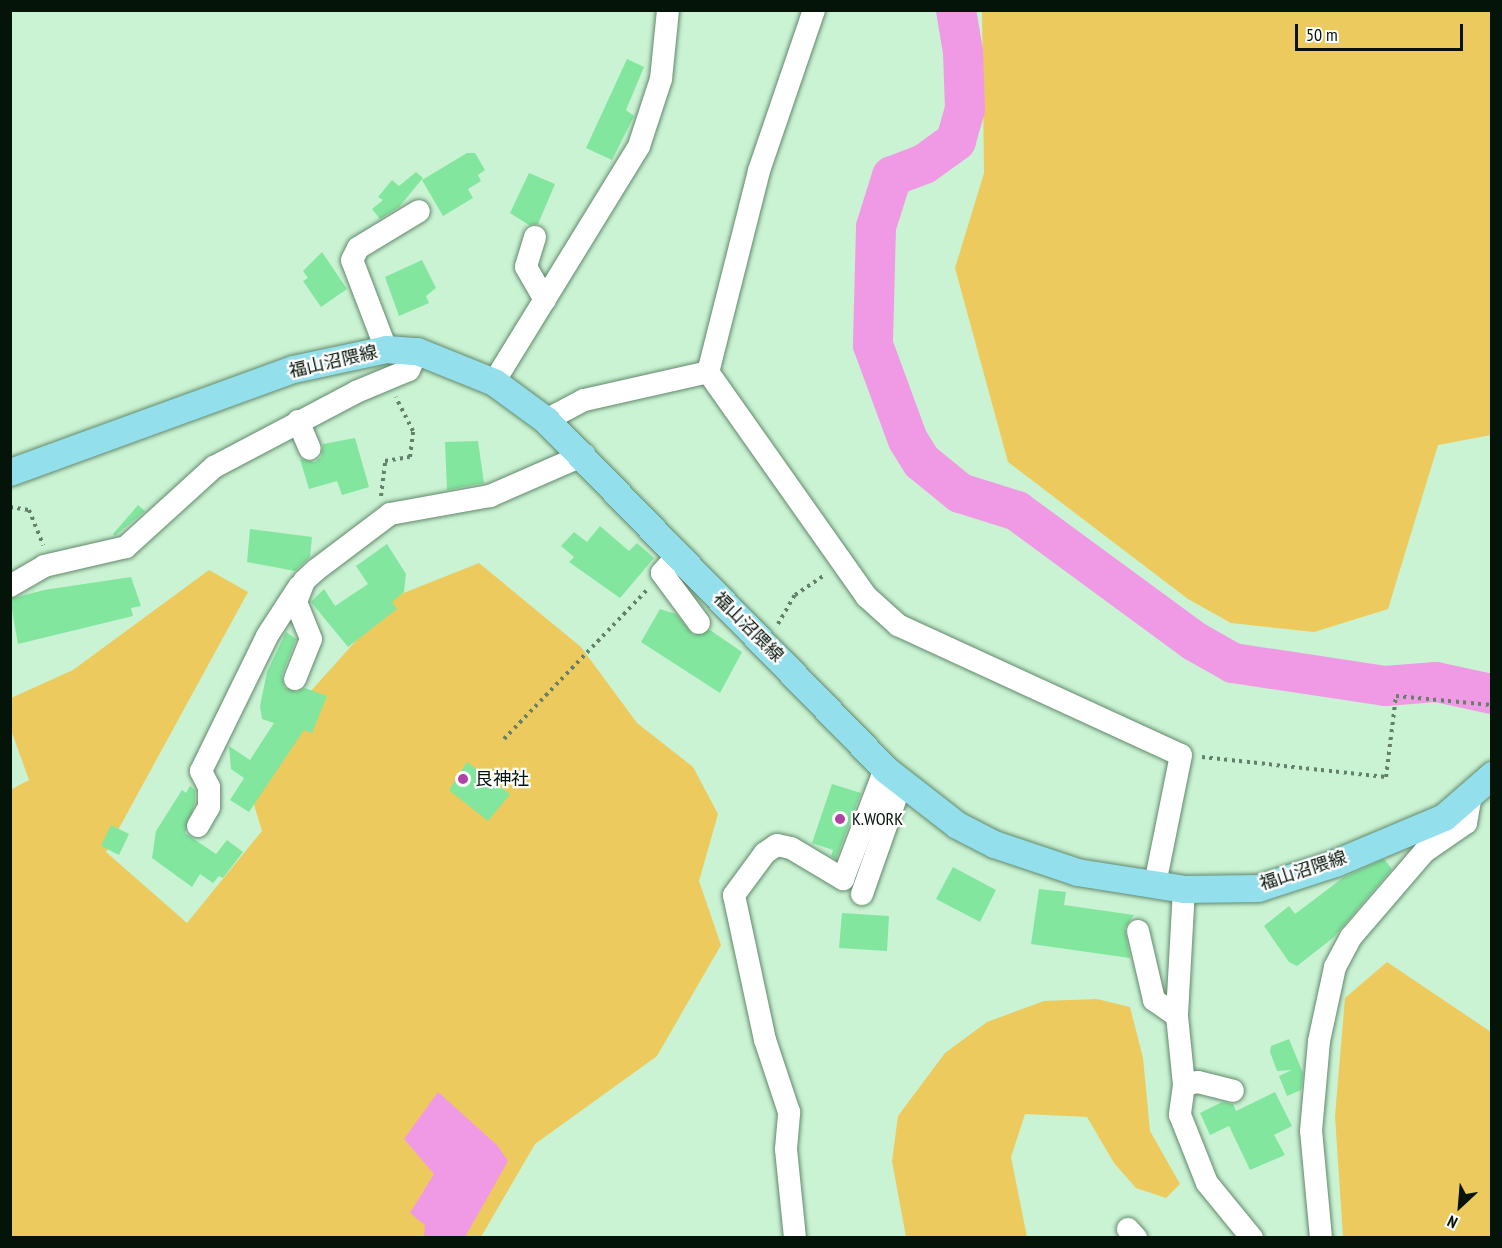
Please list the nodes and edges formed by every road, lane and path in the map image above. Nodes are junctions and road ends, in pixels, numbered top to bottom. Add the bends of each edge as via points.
1 (668, 10) edge
2 (814, 10) edge
3 (419, 211) dead end
4 (535, 237) dead end
5 (545, 300) junction
6 (387, 349) junction
7 (417, 351) junction
8 (708, 372) junction
9 (386, 382) junction
10 (494, 382) junction
11 (546, 420) junction
12 (298, 421) junction
13 (310, 449) dead end
14 (584, 455) junction
15 (10, 472) edge
16 (10, 507) edge
17 (378, 523) junction
18 (670, 564) junction
19 (44, 566) junction
20 (845, 567) junction
21 (304, 581) junction
22 (10, 586) edge
23 (699, 623) dead end
24 (769, 647) junction
25 (295, 679) dead end
26 (1491, 705) edge
27 (504, 739) dead end
28 (1181, 755) junction
29 (1491, 775) edge
30 (893, 776) junction
31 (1471, 796) junction
32 (198, 826) dead end
33 (1155, 884) junction
34 (1184, 889) junction
35 (862, 894) dead end
36 (1138, 931) dead end
37 (1177, 1016) junction
38 (1184, 1085) junction
39 (1233, 1091) dead end
40 (795, 1238) edge
41 (1252, 1238) edge
42 (1321, 1238) edge

1 - 5 street via 661,79 639,146
2 - 8 street via 759,171
3 - 6 street via 358,248 352,260
4 - 5 street via 526,267
5 - 10 street
6 - 7 main road, 福山沼隈線
6 - 15 main road, 福山沼隈線 via 293,369
7 - 9 street via 409,370
7 - 10 main road, 福山沼隈線
8 - 11 street via 584,400
8 - 20 street
9 - 12 street
9 - 17 path via 413,431 410,456 385,461
10 - 11 main road, 福山沼隈線
11 - 14 main road, 福山沼隈線
12 - 13 street
12 - 19 street via 214,467 126,548
14 - 17 street via 490,496 446,507 410,507
14 - 18 main road, 福山沼隈線
16 - 19 path via 29,510 42,539
17 - 21 street
18 - 23 street
18 - 24 main road, 福山沼隈線
18 - 27 path
19 - 22 street
20 - 24 path via 795,595
20 - 28 street via 867,597 898,625
21 - 25 street via 296,602 311,639
21 - 32 street via 267,636 201,771 209,788 209,807
24 - 30 main road, 福山沼隈線
26 - 28 path via 1396,696 1386,777
28 - 33 street
29 - 31 main road, 福山沼隈線
30 - 33 main road, 福山沼隈線 via 957,825 994,844 1077,872
30 - 35 street
30 - 40 street via 843,879 777,845 765,853 734,896 765,1040 789,1112 786,1149
31 - 34 main road, 福山沼隈線 via 1444,817 1335,863 1258,888
31 - 42 street via 1466,823 1424,852 1351,937 1335,967 1320,1041 1311,1131
33 - 34 main road, 福山沼隈線
34 - 37 street
36 - 37 street via 1154,1000
37 - 38 street
38 - 39 street via 1198,1082
38 - 41 street via 1180,1115 1191,1151 1207,1183

